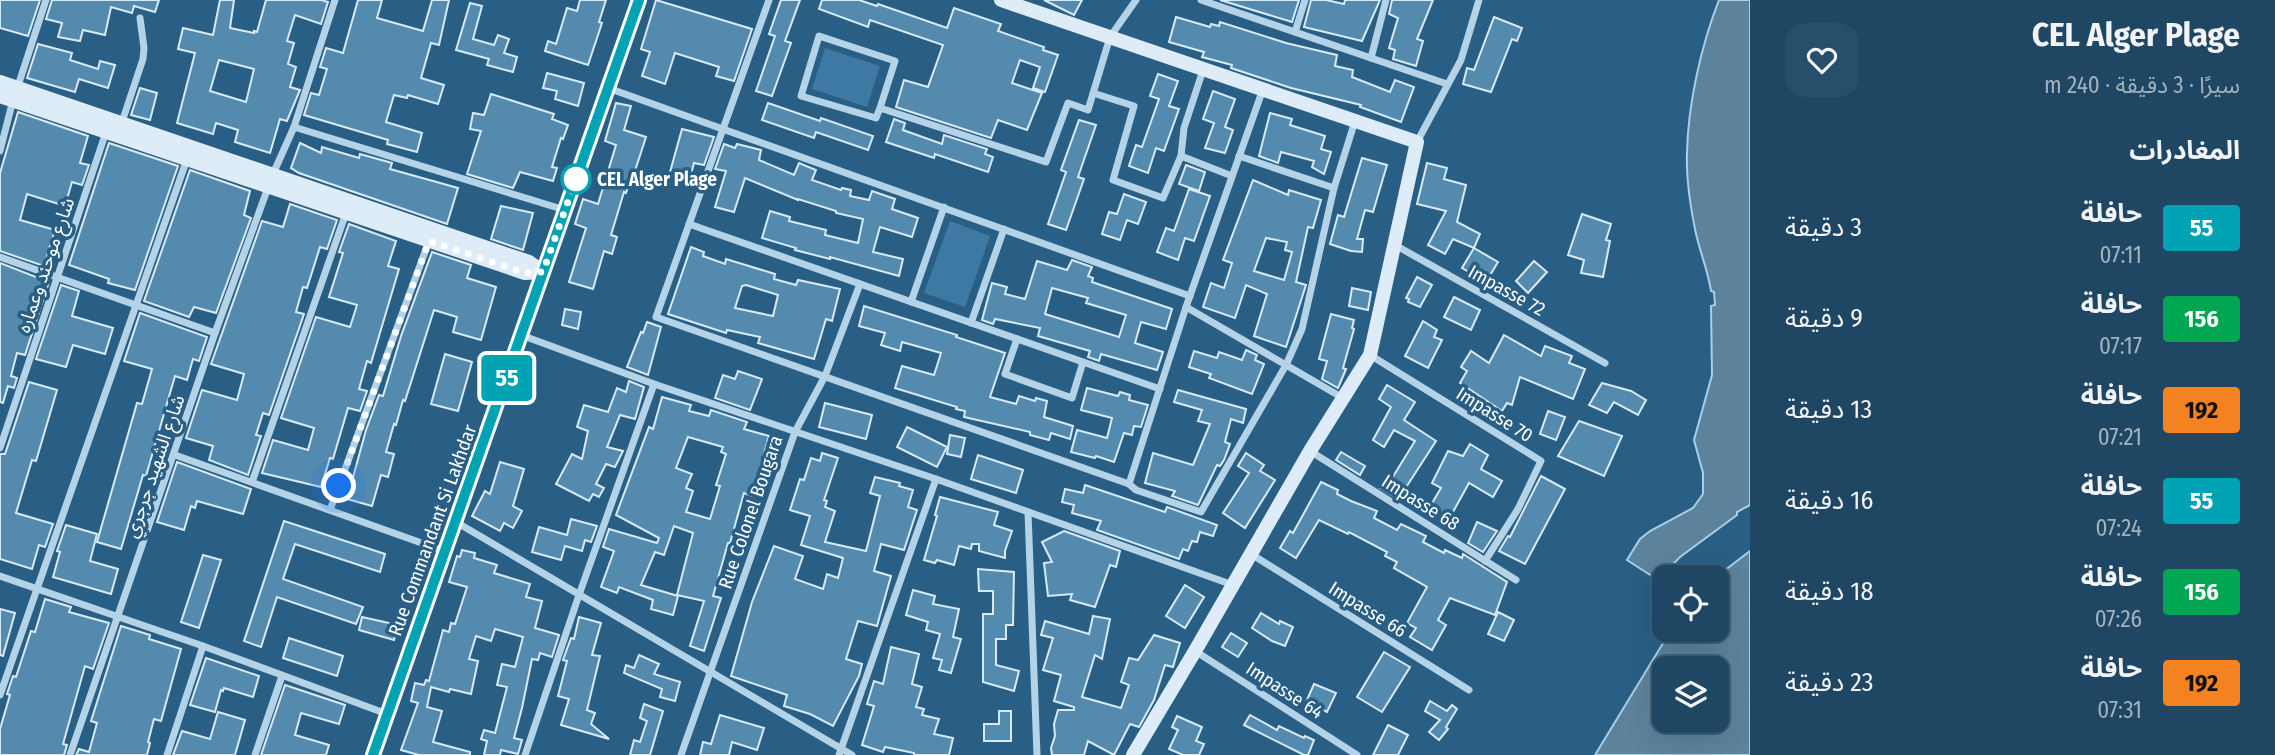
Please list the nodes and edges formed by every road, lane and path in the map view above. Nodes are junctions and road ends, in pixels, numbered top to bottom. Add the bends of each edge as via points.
1 (46, 0) edge
2 (335, 0) edge
3 (639, 0) edge
4 (769, 0) edge
5 (1001, 0) edge
6 (1136, 0) edge
7 (1201, 0) edge
8 (1305, 0) edge
9 (1386, 0) edge
10 (1479, 0) edge
11 (140, 18) dead end
12 (1296, 32) junction
13 (1110, 37) junction
14 (1371, 58) junction
15 (1204, 69) junction
16 (0, 82) edge
17 (1447, 84) junction
18 (608, 88) junction
19 (1263, 89) junction
20 (1093, 93) junction
21 (10, 95) edge
22 (880, 107) junction
23 (1355, 121) junction
24 (122, 122) junction
25 (294, 127) junction
26 (723, 128) junction
27 (106, 132) junction
28 (1417, 142) junction
29 (0, 151) edge
30 (1181, 156) junction
31 (1239, 156) junction
32 (187, 159) junction
33 (1232, 176) junction
34 (271, 181) junction
35 (1334, 188) junction
36 (944, 207) junction
37 (565, 210) junction
38 (346, 213) junction
39 (689, 224) junction
40 (1004, 229) junction
41 (429, 241) junction
42 (1394, 245) junction
43 (0, 257) edge
44 (543, 272) junction
45 (57, 277) junction
46 (860, 284) junction
47 (1190, 296) junction
48 (911, 302) junction
49 (136, 305) junction
50 (1186, 307) junction
51 (971, 323) junction
52 (215, 333) junction
53 (521, 335) junction
54 (1017, 339) junction
55 (1370, 355) junction
56 (1083, 362) junction
57 (1605, 363) dead end
58 (1286, 365) junction
59 (825, 376) junction
60 (654, 384) junction
61 (1160, 389) junction
62 (1343, 398) junction
63 (795, 432) junction
64 (0, 448) edge
65 (1310, 451) junction
66 (175, 455) junction
67 (936, 479) junction
68 (252, 482) junction
69 (1129, 484) junction
70 (330, 510) junction
71 (1028, 512) junction
72 (456, 522) junction
73 (446, 551) junction
74 (1251, 554) junction
75 (1485, 561) junction
76 (0, 576) edge
77 (1516, 580) dead end
78 (1233, 585) junction
79 (36, 589) junction
80 (579, 595) junction
81 (118, 617) junction
82 (203, 646) junction
83 (1195, 651) junction
84 (711, 672) junction
85 (282, 676) junction
86 (1469, 690) dead end
87 (0, 695) edge
88 (387, 713) junction
89 (840, 751) edge
90 (1138, 753) edge
91 (70, 755) edge
92 (167, 755) edge
93 (256, 755) edge
94 (373, 755) edge
95 (525, 755) edge
96 (681, 755) edge
97 (852, 755) edge
98 (1037, 755) edge
99 (1357, 755) edge

1 - 21 street
2 - 25 street, شارع الشهيد جرجري
3 - 18 street, Rue Commandant Si Lakhdar
4 - 26 street
5 - 13 street
6 - 13 street
7 - 12 street
8 - 12 street
9 - 14 street
10 - 17 street via 1461,60
11 - 24 street via 143,60
12 - 14 street
13 - 15 street
13 - 20 street
14 - 17 street
15 - 19 street
15 - 30 street via 1184,128
16 - 21 street
17 - 28 street
18 - 26 street
18 - 37 street, Rue Commandant Si Lakhdar
19 - 23 street
19 - 31 street
20 - 22 street via 1088,110 1068,103 1046,162
20 - 30 street via 1134,106 1113,180 1163,198
21 - 24 street
21 - 27 street
21 - 29 street
22 - 22 street via 895,61 819,36 801,96 876,118
23 - 28 street
23 - 35 street
24 - 34 street
25 - 34 street, شارع الشهيد جرجري
25 - 37 street
26 - 36 street
26 - 39 street
27 - 32 street
27 - 45 street, شارع موحند وعماره
28 - 42 street
30 - 33 street
31 - 33 street
31 - 35 street
32 - 34 street
32 - 49 street
33 - 47 street
34 - 38 street
34 - 44 street via 530,262
34 - 52 street, شارع الشهيد جرجري
35 - 58 street via 1302,329
36 - 40 street
36 - 48 street
37 - 44 street, Rue Commandant Si Lakhdar
38 - 41 street
38 - 68 street
39 - 46 street
39 - 59 street via 656,317
40 - 47 street
40 - 51 street
41 - 44 street via 525,273
41 - 70 street
42 - 55 street
42 - 57 street, Impasse 72
43 - 45 street
44 - 53 street, Rue Commandant Si Lakhdar
45 - 49 street
45 - 64 street, شارع موحند وعماره
46 - 48 street
46 - 59 street, Rue Colonel Bougara
47 - 50 street
48 - 51 street
49 - 52 street
49 - 79 street
50 - 58 street
50 - 61 street
51 - 54 street
52 - 66 street, شارع الشهيد جرجري
53 - 60 street
53 - 72 street, Rue Commandant Si Lakhdar
54 - 56 street
54 - 56 street via 1005,374 1072,398
55 - 62 street
55 - 75 street, Impasse 70 via 1541,461
56 - 61 street
58 - 62 street
58 - 69 street via 1201,512
59 - 63 street, Rue Colonel Bougara
59 - 69 street
60 - 63 street
60 - 80 street
61 - 69 street
62 - 65 street
63 - 67 street
63 - 84 street, Rue Colonel Bougara
65 - 74 street
65 - 75 street, Impasse 68
66 - 68 street
66 - 81 street, شارع الشهيد جرجري
67 - 71 street
67 - 89 street
68 - 70 street
70 - 73 street
71 - 78 street
71 - 98 street
72 - 73 street, Rue Commandant Si Lakhdar
72 - 80 street
73 - 88 street, Rue Commandant Si Lakhdar
74 - 78 street
74 - 86 street, Impasse 66
75 - 77 street, Impasse 68
76 - 79 street
78 - 83 street
79 - 81 street
79 - 87 street
80 - 84 street
80 - 95 street
81 - 82 street
81 - 91 street, شارع الشهيد جرجري
82 - 85 street
82 - 92 street
83 - 90 street
83 - 99 street, Impasse 64
84 - 89 street
84 - 96 street, Rue Colonel Bougara
85 - 88 street
85 - 93 street
88 - 94 street, Rue Commandant Si Lakhdar
89 - 97 street

